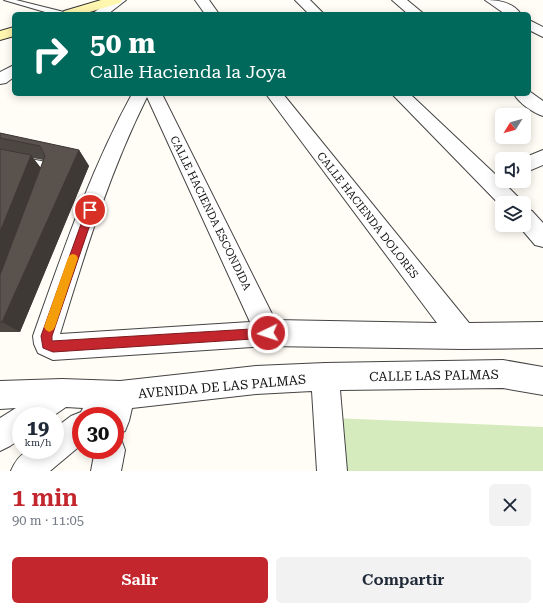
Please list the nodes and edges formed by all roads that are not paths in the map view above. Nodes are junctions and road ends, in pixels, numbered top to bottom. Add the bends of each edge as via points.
1 (8, 0) edge
2 (115, 0) edge
3 (119, 0) edge
4 (202, 0) edge
5 (302, 0) edge
6 (399, 0) edge
7 (492, 0) edge
8 (53, 12) edge
9 (76, 12) edge
10 (102, 12) edge
11 (211, 12) edge
12 (314, 12) edge
13 (414, 12) edge
14 (511, 12) edge
15 (531, 25) edge
16 (12, 33) edge
17 (543, 33) edge
18 (0, 36) edge
19 (12, 71) edge
20 (0, 79) edge
21 (139, 96) edge
22 (155, 96) edge
23 (276, 96) edge
24 (402, 96) edge
25 (525, 96) edge
26 (543, 110) edge
27 (0, 157) edge
28 (543, 158) edge
29 (531, 163) edge
30 (495, 177) edge
31 (45, 186) edge
32 (531, 225) edge
33 (543, 238) edge
34 (268, 333) junction
35 (543, 335) edge
36 (463, 336) junction
37 (325, 377) junction
38 (543, 381) edge
39 (62, 393) junction
40 (0, 395) edge
41 (42, 407) edge
42 (113, 407) edge
43 (122, 407) edge
44 (12, 427) edge
45 (72, 433) edge
46 (0, 436) edge
47 (64, 440) edge
48 (40, 459) edge
49 (108, 459) edge
50 (26, 471) edge
51 (106, 471) edge
52 (332, 471) edge

1 - 8 lane
2 - 9 street
3 - 10 street
4 - 11 street
5 - 12 street
6 - 13 street
7 - 14 street
15 - 17 street
16 - 18 street
19 - 20 street
21 - 34 street via 126,118 98,190 46,336 47,344 53,347
22 - 34 street, CALLE HACIENDA ESCONDIDA
23 - 36 street, CALLE HACIENDA DOLORES
24 - 30 street
25 - 26 street
27 - 31 lane via 49,168
28 - 29 street
32 - 33 street
34 - 36 street
35 - 36 street
37 - 38 street, CALLE LAS PALMAS via 503,374
37 - 43 street, AVENIDA DE LAS PALMAS via 256,380
37 - 52 street
39 - 40 street, AVENIDA DE LAS PALMAS
39 - 41 street
39 - 42 street, AVENIDA DE LAS PALMAS
44 - 46 street
45 - 47 street
48 - 50 street
49 - 51 street

